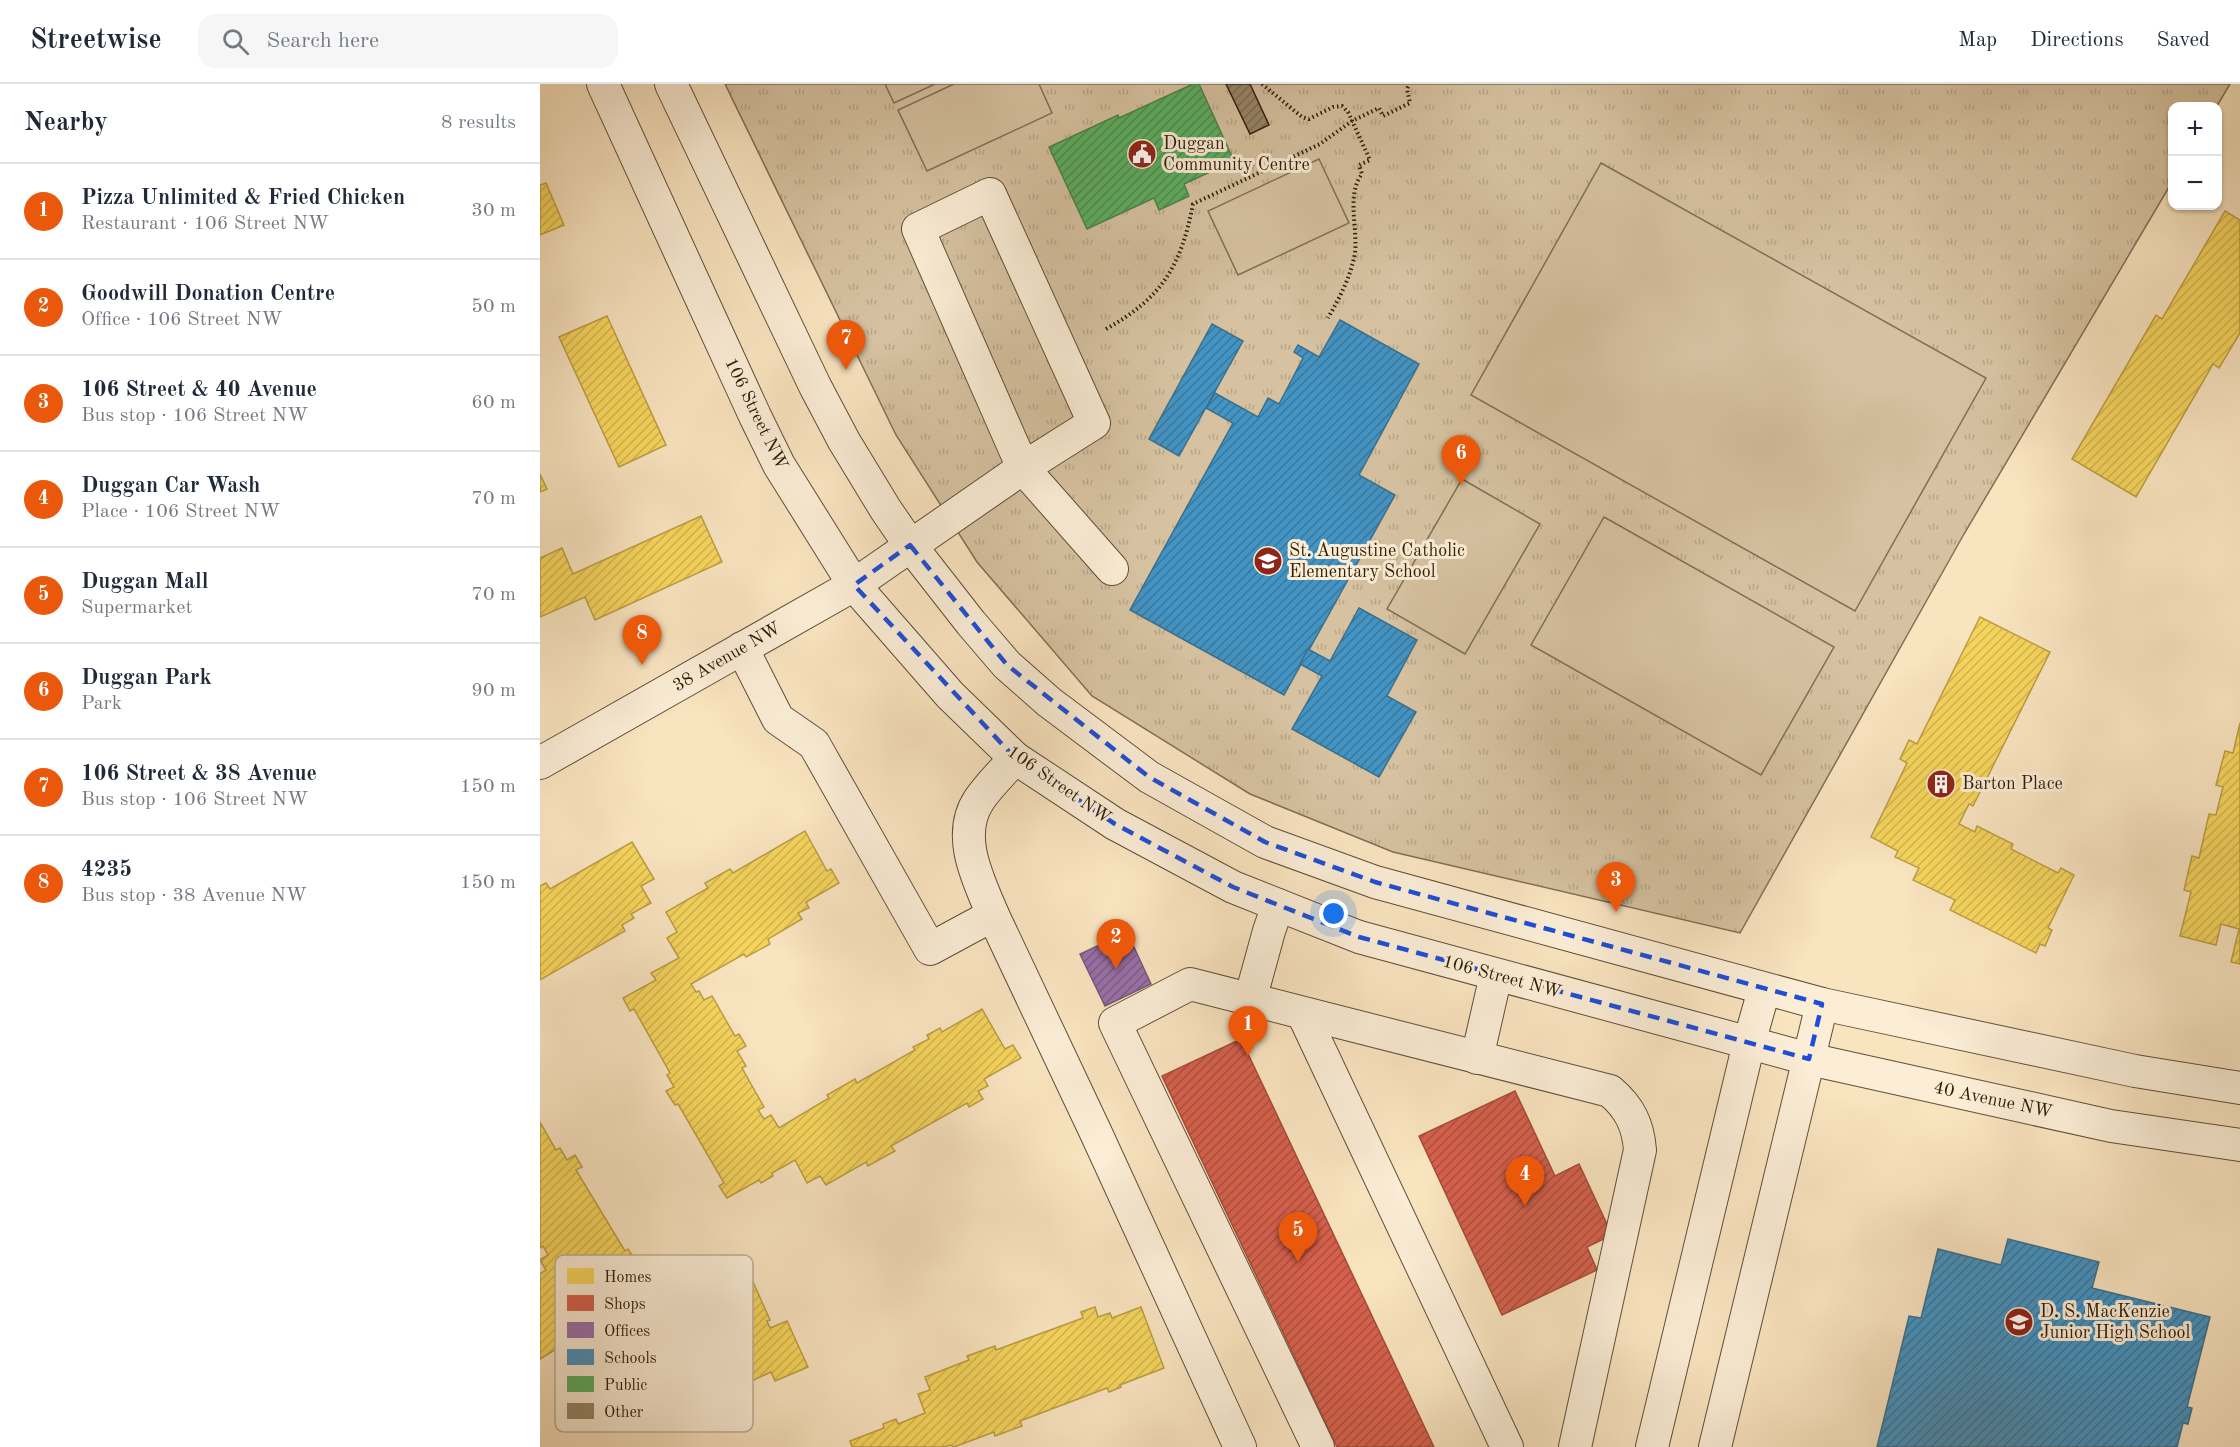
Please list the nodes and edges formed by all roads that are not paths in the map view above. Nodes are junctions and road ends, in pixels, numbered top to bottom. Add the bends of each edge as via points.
1 (603, 84) edge
2 (671, 84) edge
3 (1023, 468) junction
4 (910, 545) junction
5 (1112, 570) dead end
6 (854, 585) junction
7 (742, 648) junction
8 (1015, 758) junction
9 (540, 763) edge
10 (1278, 905) junction
11 (993, 915) junction
12 (1496, 975) junction
13 (1764, 990) junction
14 (1250, 1000) junction
15 (1822, 1004) junction
16 (1303, 1014) junction
17 (1749, 1043) junction
18 (1477, 1058) junction
19 (1809, 1059) junction
20 (2240, 1088) edge
21 (2240, 1145) edge
22 (1240, 1447) edge
23 (1318, 1447) edge
24 (1507, 1447) edge
25 (1575, 1447) edge
26 (1652, 1447) edge
27 (1715, 1447) edge

1 - 6 street, 106 Street NW via 759,426
2 - 4 street via 815,386 872,489
3 - 3 street via 1094,423 990,194 918,229
3 - 4 street, 38 Avenue NW
3 - 5 street
4 - 6 street, 38 Avenue NW
4 - 13 street via 1007,665 1049,702 1149,777 1265,842 1375,882
6 - 7 street, 38 Avenue NW
6 - 8 street, 106 Street NW via 950,695
7 - 9 street, 38 Avenue NW
7 - 11 street via 778,719 814,744 930,949
8 - 10 street, 106 Street NW via 1115,824 1233,887
8 - 11 street via 978,801 971,821 969,853
10 - 12 street, 106 Street NW via 1359,937
10 - 14 street
11 - 22 street
12 - 17 street, 106 Street NW
12 - 18 street
13 - 15 street
13 - 17 street
14 - 16 street
14 - 23 street via 1190,984 1115,1023
15 - 19 street
15 - 20 street via 2135,1071
16 - 18 street
16 - 24 street
17 - 19 street, 40 Avenue NW
17 - 26 street
18 - 25 street via 1610,1091 1633,1116 1639,1134 1640,1150
19 - 21 street, 40 Avenue NW via 2111,1126
19 - 27 street

